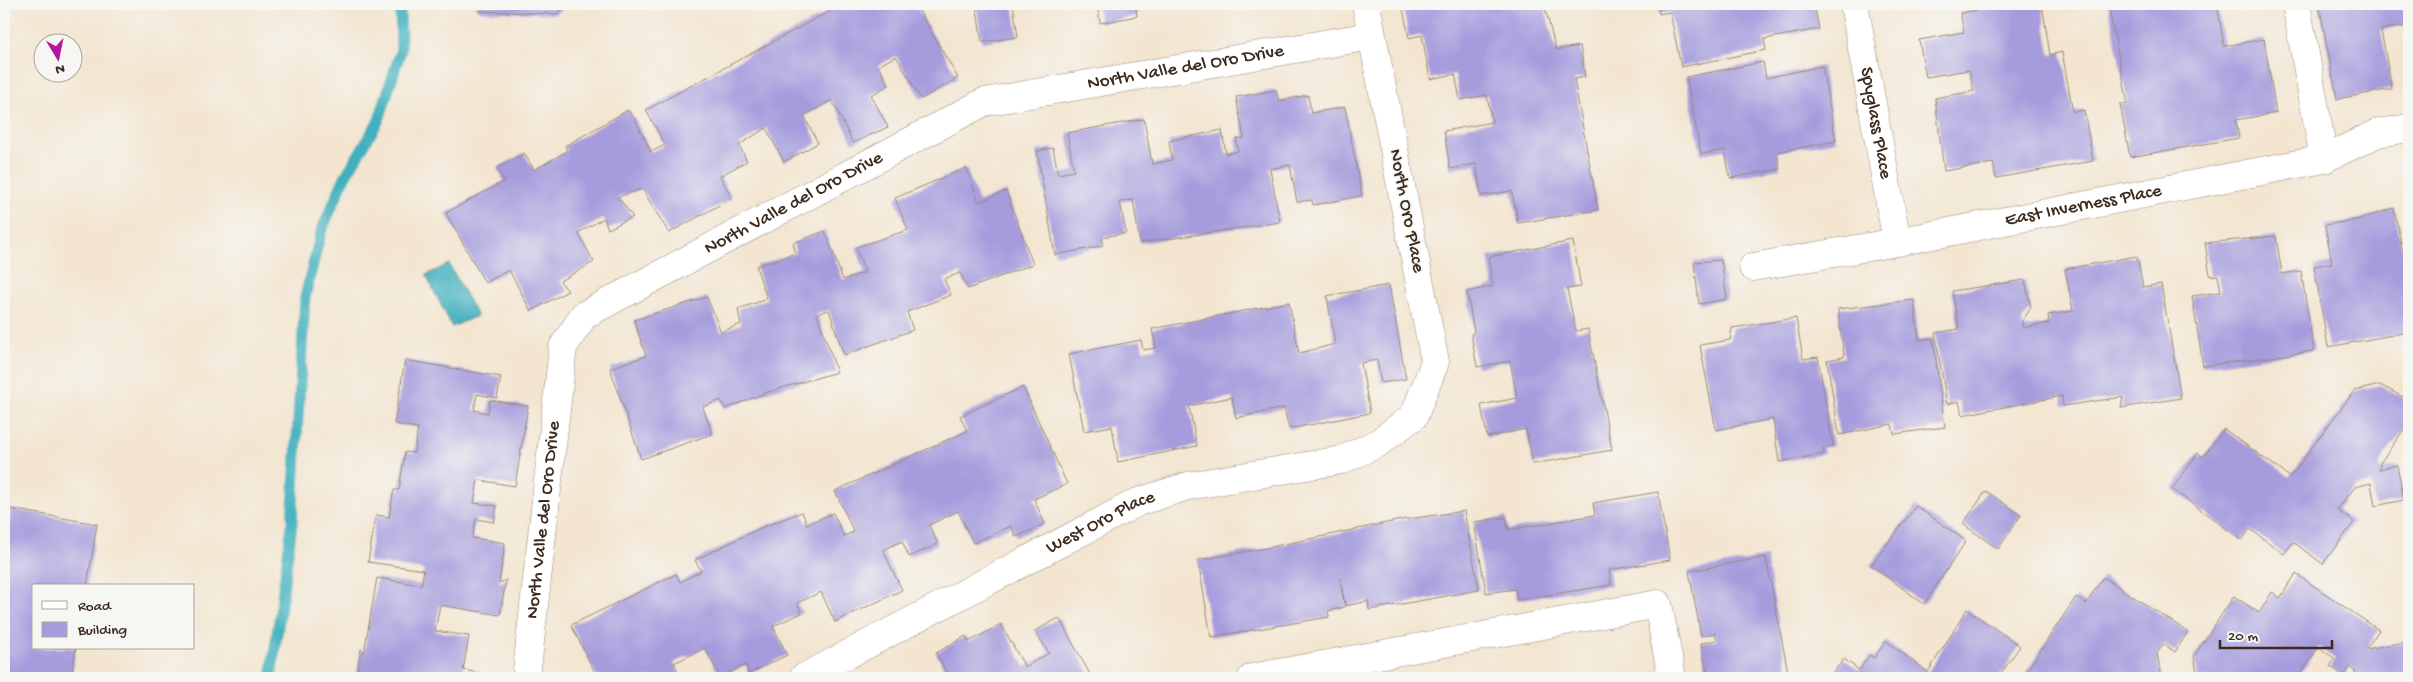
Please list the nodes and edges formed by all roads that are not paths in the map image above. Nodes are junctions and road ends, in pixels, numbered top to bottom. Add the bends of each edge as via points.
1 (1366, 4) edge
2 (1854, 4) edge
3 (2296, 4) edge
4 (1371, 36) junction
5 (2409, 128) edge
6 (2324, 160) junction
7 (1897, 242) junction
8 (1753, 267) dead end
9 (1414, 416) joint
10 (1349, 670) edge
11 (526, 678) edge
12 (803, 678) edge
13 (1252, 678) edge
14 (1672, 678) edge

1 - 4 street, North Oro Place
2 - 7 street, Spyglass Place
3 - 6 street
4 - 9 street, North Oro Place via 1435,362
4 - 11 street, North Valle del Oro Drive via 984,102 584,315 563,347
5 - 6 street, East Inverness Place via 2378,134
6 - 7 street, East Inverness Place
7 - 8 street, East Inverness Place
9 - 12 street, West Oro Place via 1378,443 1342,460 1188,486 1138,502
10 - 13 street
10 - 14 street via 1658,604

